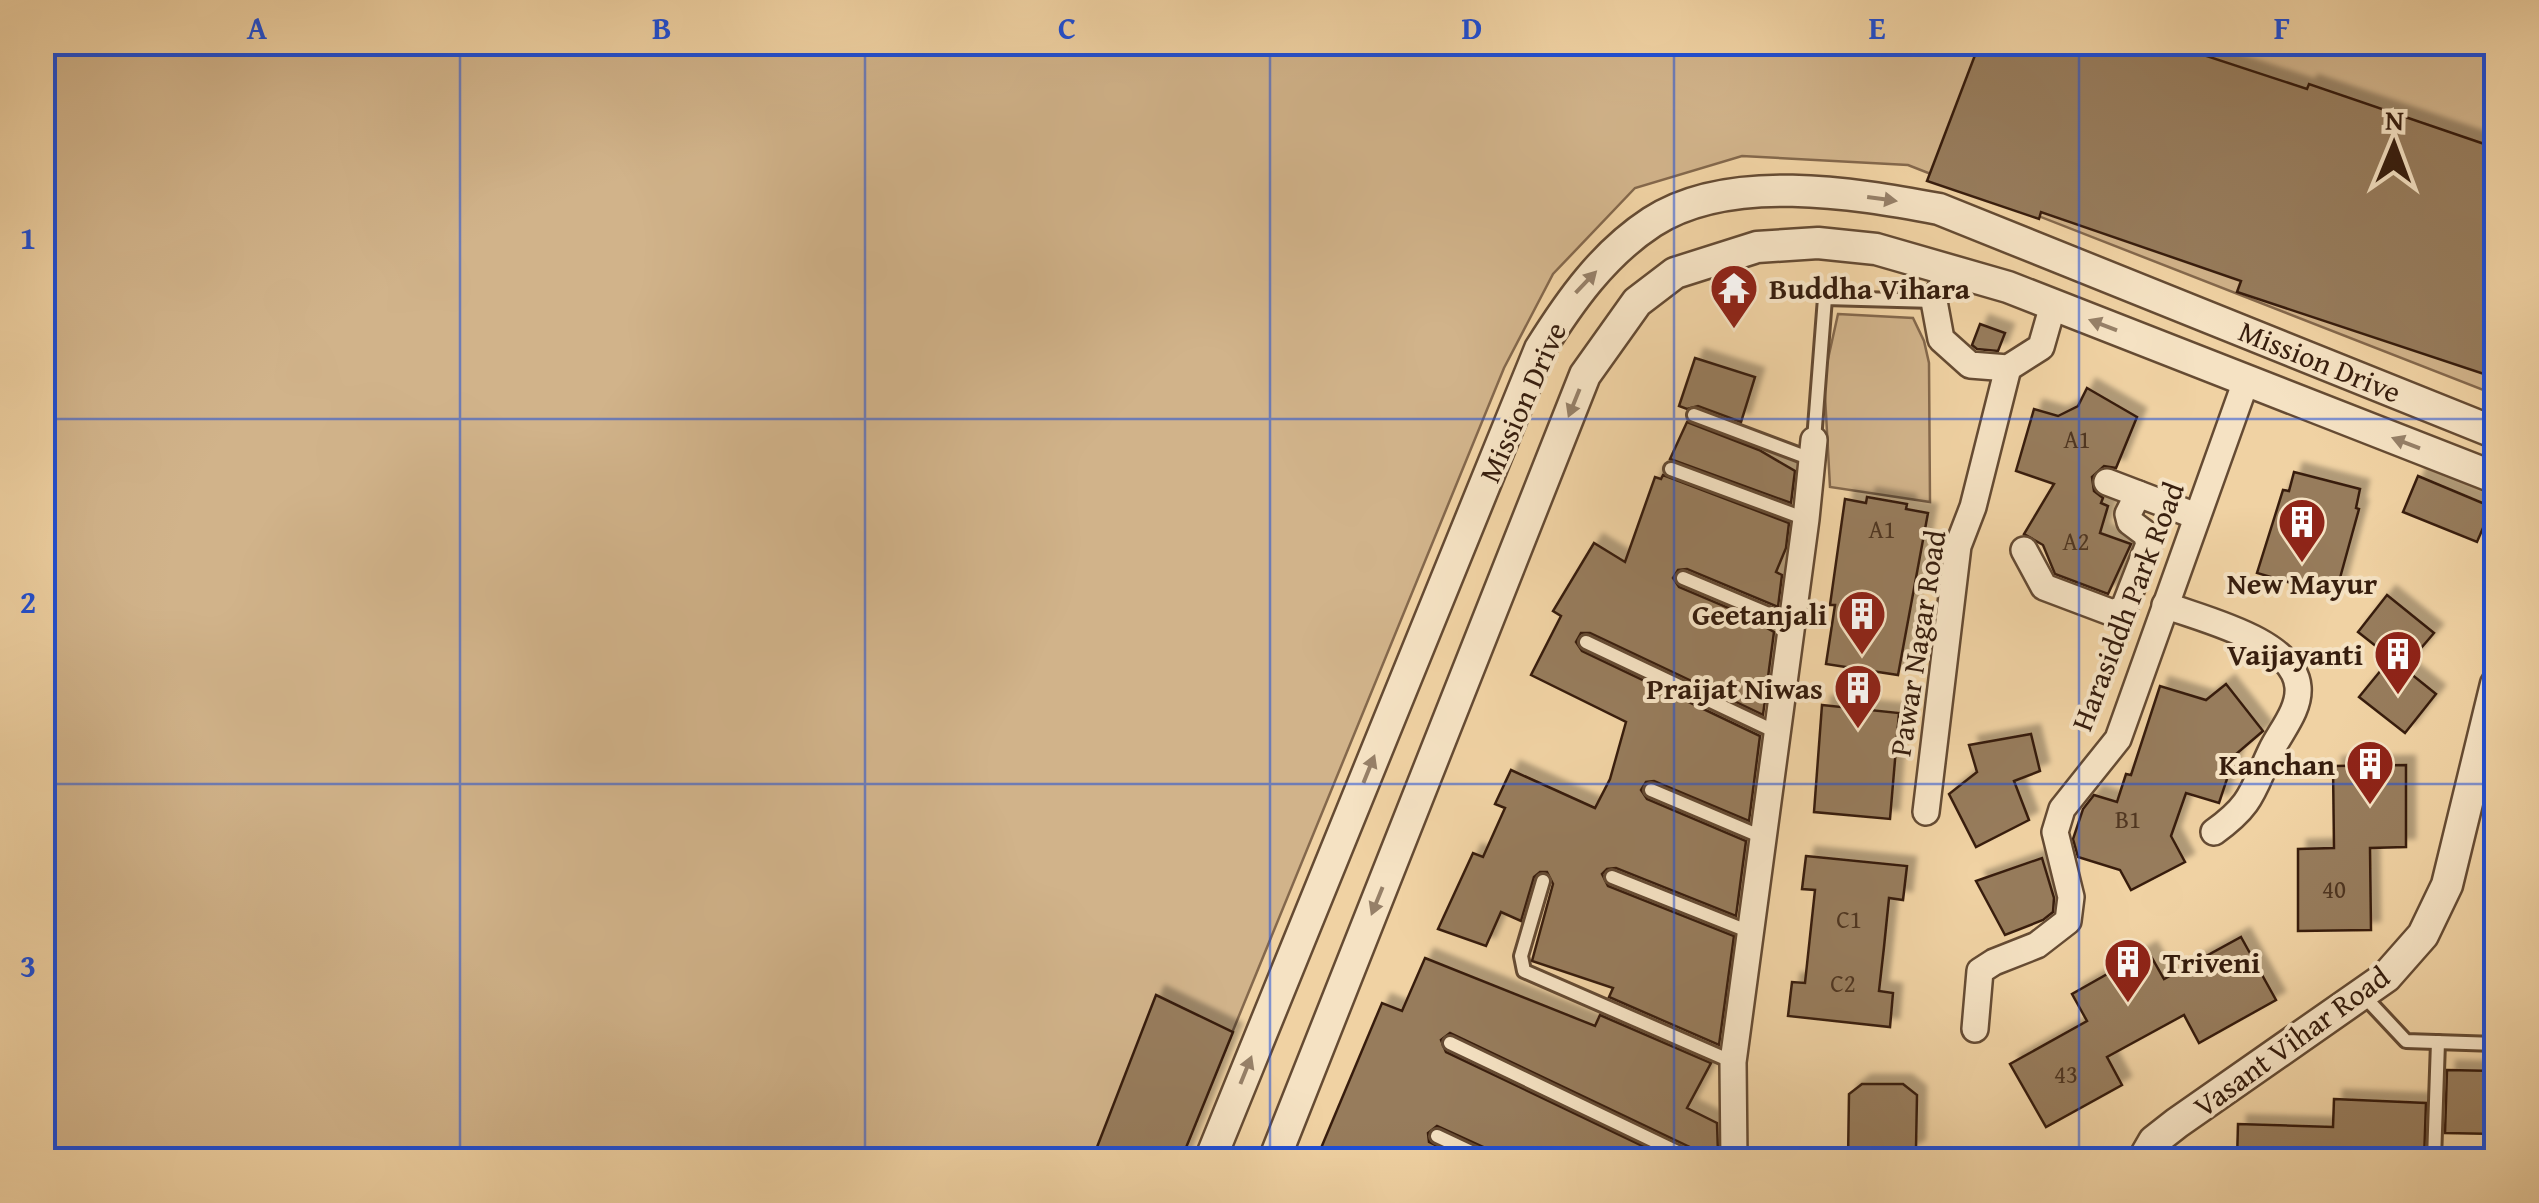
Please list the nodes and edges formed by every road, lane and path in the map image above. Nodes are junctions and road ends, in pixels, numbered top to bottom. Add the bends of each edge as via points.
1 (1998, 230) junction
2 (1951, 269) junction
3 (1981, 278) junction
4 (1934, 301) junction
5 (2053, 305) junction
6 (2008, 368) junction
7 (2246, 381) junction
8 (1694, 415) dead end
9 (2496, 433) edge
10 (1813, 450) junction
11 (1671, 469) dead end
12 (2496, 478) edge
13 (2107, 482) dead end
14 (2138, 494) junction
15 (2196, 516) junction
16 (1806, 520) junction
17 (2024, 550) dead end
18 (1682, 578) dead end
19 (2165, 605) junction
20 (1790, 623) junction
21 (1586, 642) dead end
22 (2496, 684) edge
23 (1776, 732) junction
24 (1651, 790) dead end
25 (1926, 812) dead end
26 (2214, 832) dead end
27 (1762, 838) junction
28 (1612, 877) dead end
29 (1544, 882) dead end
30 (1750, 932) junction
31 (2362, 994) junction
32 (1976, 1030) dead end
33 (2438, 1042) junction
34 (1450, 1043) dead end
35 (2496, 1044) edge
36 (1733, 1062) junction
37 (1437, 1136) dead end
38 (1210, 1160) edge
39 (1274, 1160) edge
40 (1488, 1160) edge
41 (1694, 1160) edge
42 (1734, 1160) edge
43 (2143, 1160) edge
44 (2434, 1160) edge

1 - 3 street
1 - 9 street, Mission Drive
38 -> 1 street, Mission Drive via 1540,348 1574,296 1653,222 1699,200 1812,192 1876,197 1939,208
2 - 3 street, Mission Drive
2 - 4 street
2 -> 39 street, Mission Drive via 1857,247 1756,247 1676,273 1637,302 1609,337 1585,374
3 - 5 street, Mission Drive
4 - 6 street via 1941,339 1970,365
4 - 10 lane via 1826,298
5 - 6 street via 2041,347
7 -> 5 street, Mission Drive
6 - 25 street, Pawar Nagar Road via 1958,546
12 -> 7 street, Mission Drive
7 - 15 street, Harasiddh Park Road
8 - 10 lane
10 - 16 street
11 - 16 lane
13 - 14 street
14 - 15 street
14 - 17 street via 2128,514 2149,544 2124,608 2113,614 2044,586
15 - 19 street, Harasiddh Park Road
16 - 20 street
18 - 20 lane
19 - 26 street via 2261,641 2291,667 2298,688 2257,787 2239,814
19 - 32 street, Harasiddh Park Road via 2118,739 2062,809 2055,832 2071,897 2068,921 2037,945 1980,971
20 - 23 street
21 - 23 lane
22 - 31 street, Vasant Vihar Road via 2447,886 2423,935
23 - 27 street
24 - 27 lane
27 - 30 street
28 - 30 lane
29 - 36 lane via 1520,956 1524,971
30 - 36 street
31 - 33 lane via 2406,1041
31 - 43 street, Vasant Vihar Road via 2154,1141
33 - 35 lane
33 - 44 lane
34 - 41 lane
36 - 42 street
37 - 40 lane

